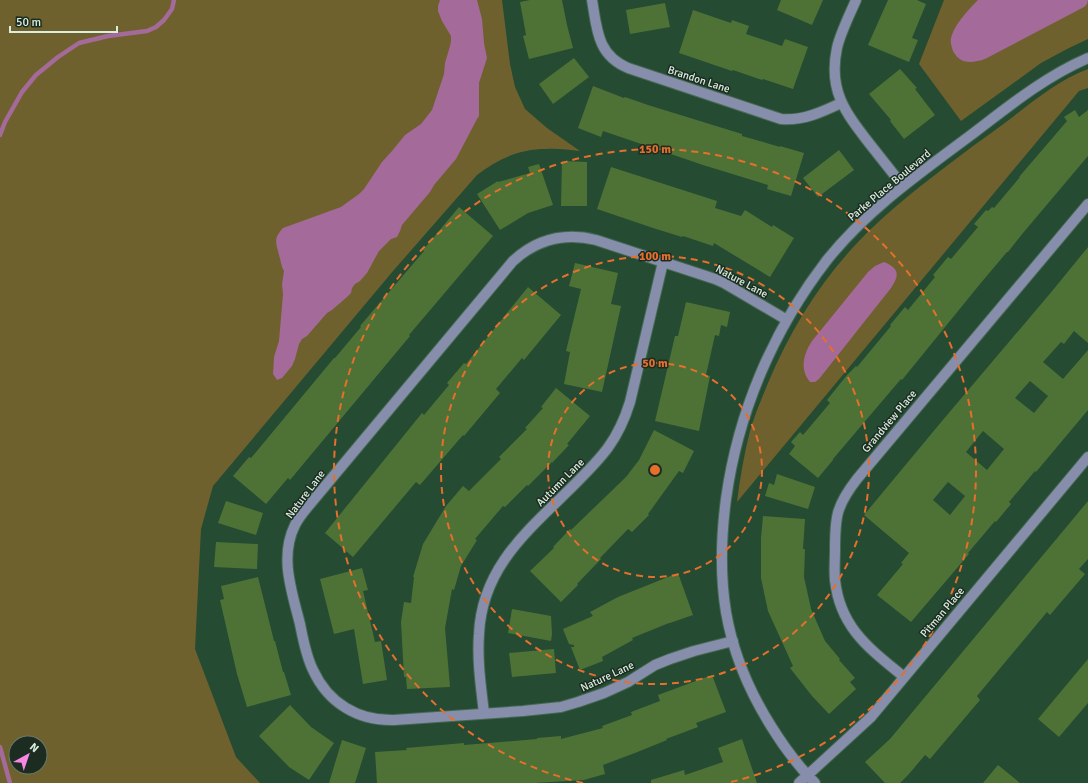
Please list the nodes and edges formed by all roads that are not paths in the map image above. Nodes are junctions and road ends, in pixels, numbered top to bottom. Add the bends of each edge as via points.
1 (592, 0) edge
2 (856, 0) edge
3 (1088, 58) edge
4 (841, 103) junction
5 (903, 186) junction
6 (1088, 204) edge
7 (663, 262) junction
8 (787, 320) junction
9 (1088, 458) edge
10 (733, 641) junction
11 (904, 677) junction
12 (484, 713) junction
13 (807, 775) junction
14 (799, 783) edge
15 (815, 783) edge

1 - 4 street, Brandon Lane via 603,46 610,57 628,68 781,119 805,117
2 - 4 street via 836,53 835,80
3 - 5 street, Parke Place Boulevard via 1032,89
4 - 5 street
5 - 8 street, Parke Place Boulevard via 862,222 838,248
6 - 11 street, Grandview Place via 857,479 840,505 835,528 835,574 842,608 868,647
7 - 8 street, Nature Lane via 724,283
7 - 12 street, Autumn Lane via 624,421 604,454 509,552 488,589 479,634
7 - 12 street, Nature Lane via 596,240 572,236 547,240 523,252 512,261 311,503 293,531 287,555 290,584 310,664 330,696 349,710 381,720
8 - 10 street, Parke Place Boulevard via 766,359 749,401 736,443 728,487 722,536 722,575
9 - 11 street, Pitman Place
10 - 12 street, Nature Lane via 670,659 615,688 578,702 548,709
10 - 13 street, Parke Place Boulevard via 745,676 765,717
11 - 13 street, Pitman Place via 865,724
13 - 14 street, Pitman Place
13 - 15 street, Parke Place Boulevard

